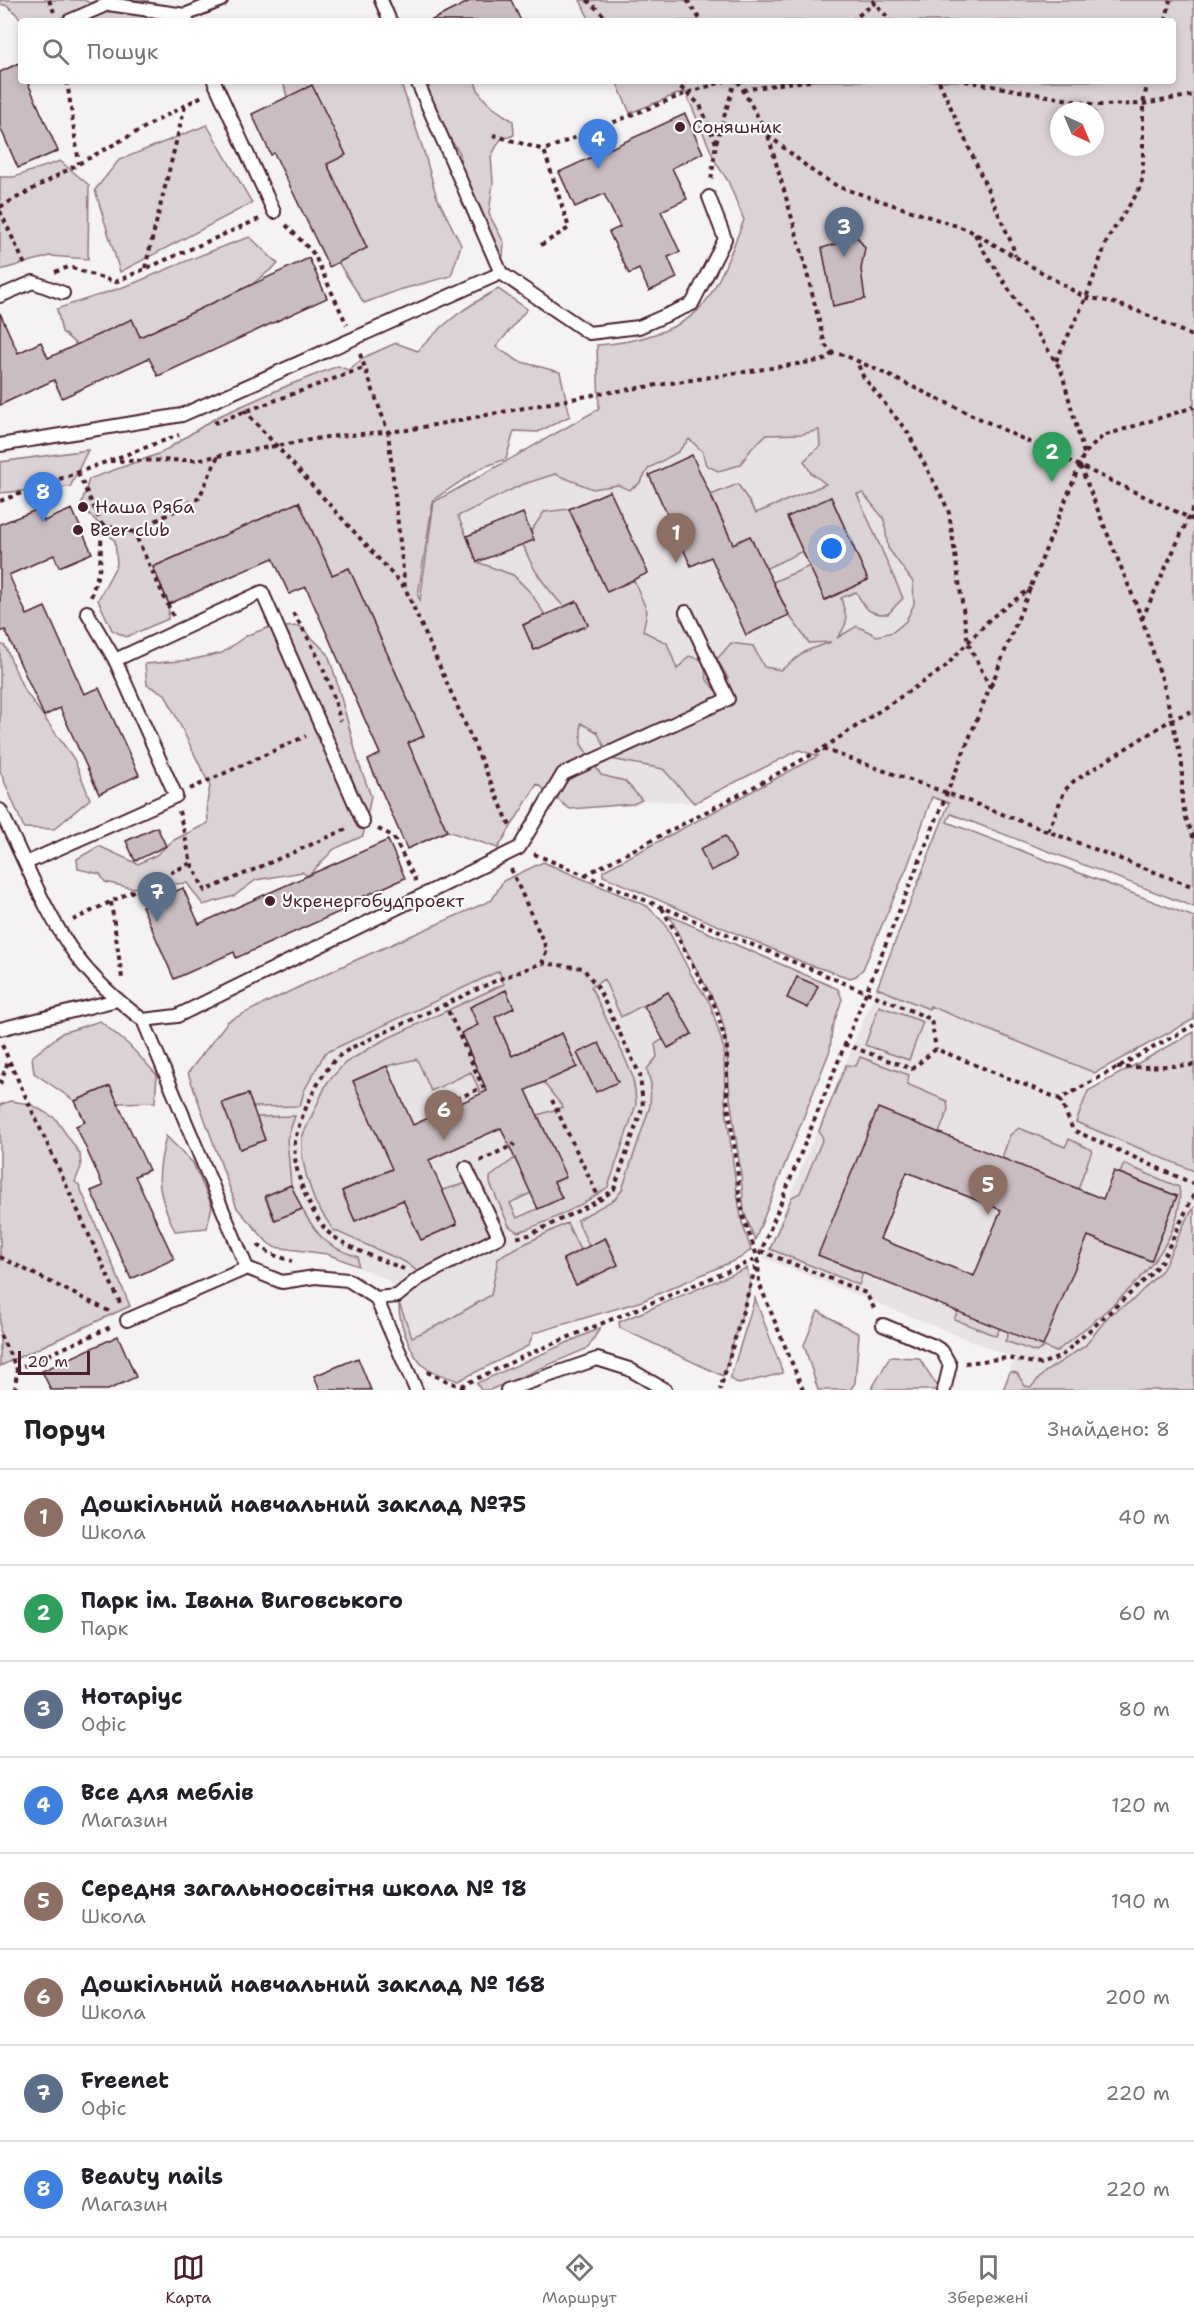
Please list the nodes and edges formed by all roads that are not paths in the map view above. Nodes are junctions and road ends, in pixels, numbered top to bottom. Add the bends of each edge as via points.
1 (220, 0) edge
2 (381, 0) edge
3 (76, 18) edge
4 (186, 18) edge
5 (389, 18) edge
6 (216, 84) edge
7 (418, 84) edge
8 (709, 197) road end
9 (274, 212) road end
10 (501, 273) junction
11 (63, 293) dead end
12 (0, 296) edge
13 (0, 445) edge
14 (87, 612) road end
15 (686, 612) dead end
16 (115, 660) junction
17 (0, 810) edge
18 (363, 822) road end
19 (26, 863) junction
20 (117, 1000) junction
21 (143, 1020) junction
22 (0, 1029) edge
23 (466, 1168) road end
24 (247, 1268) junction
25 (375, 1298) junction
26 (128, 1320) road end
27 (883, 1325) road end
28 (416, 1390) edge
29 (507, 1390) edge
30 (665, 1390) edge
31 (944, 1390) edge

1 - 4 lane
2 - 5 lane
3 - 4 lane via 108,4
6 - 9 lane
7 - 10 lane
8 - 10 lane via 725,239 692,304 639,327 590,333
10 - 13 lane via 182,415
11 - 12 lane via 33,282
14 - 16 lane
15 - 21 lane via 728,699 563,774 519,848 177,1016
16 - 18 lane via 262,592
16 - 19 lane via 176,796
17 - 19 lane
19 - 20 lane via 78,958
20 - 21 lane
20 - 22 lane
21 - 24 lane
23 - 25 lane via 499,1237 418,1279 397,1296
24 - 25 lane via 282,1282 315,1277 348,1281
24 - 26 lane
25 - 28 lane
27 - 31 lane via 942,1352 950,1365
29 - 30 lane via 597,1359 629,1368

